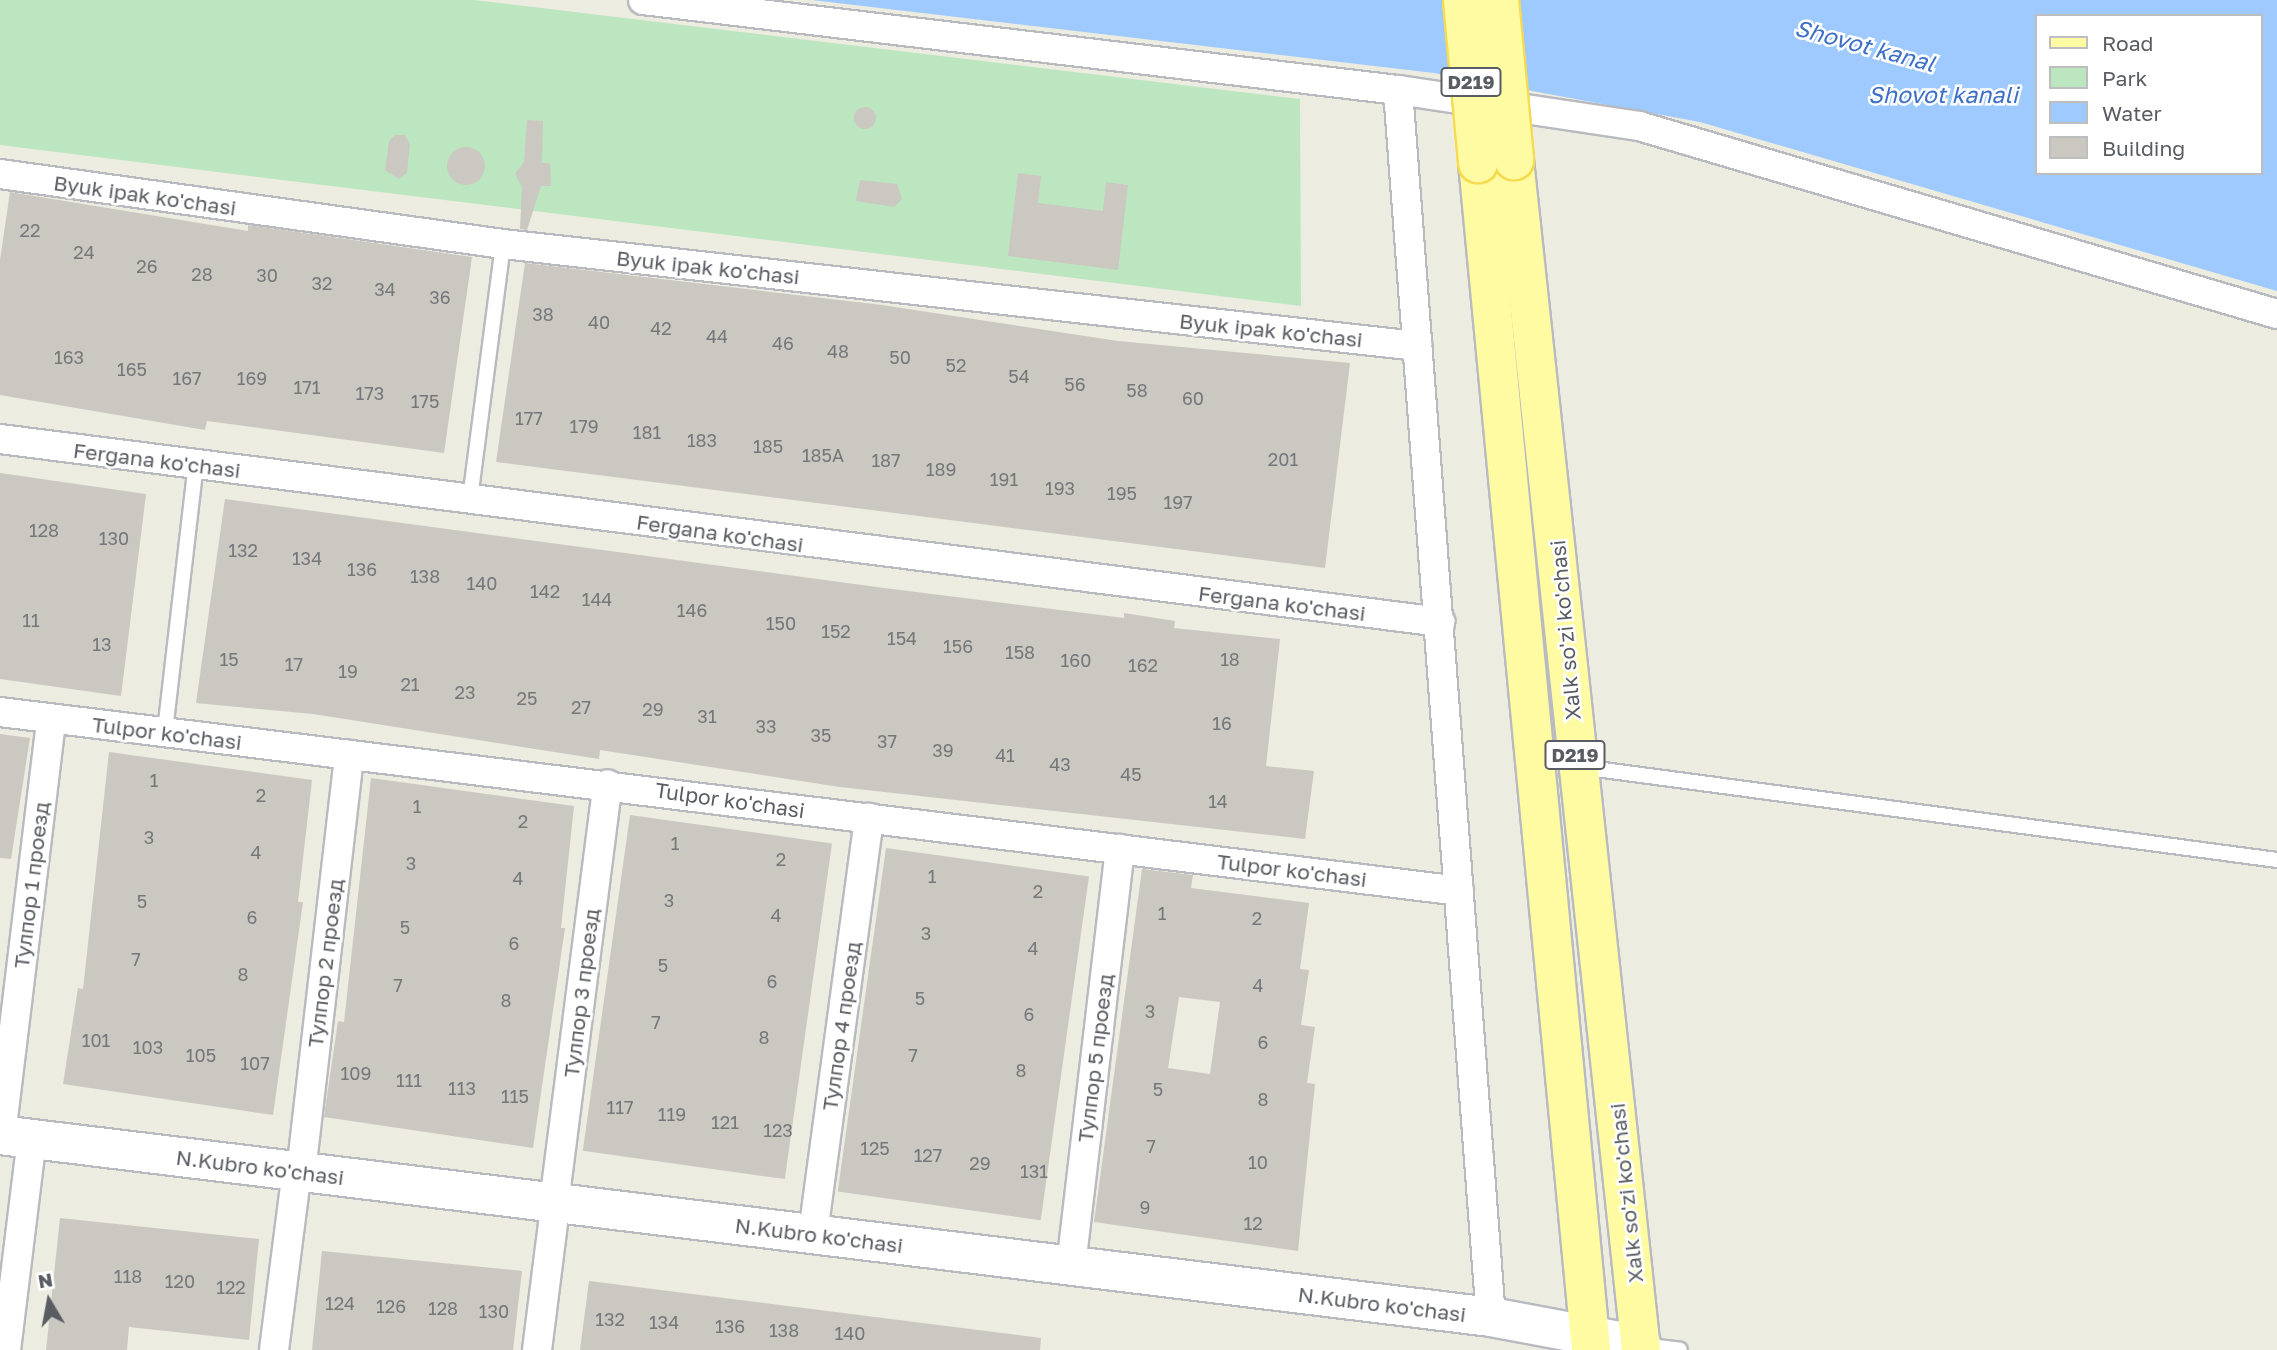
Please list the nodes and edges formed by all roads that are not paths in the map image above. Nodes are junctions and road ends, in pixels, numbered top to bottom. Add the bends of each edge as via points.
1 (642, 0) edge
2 (1463, 0) edge
3 (1499, 0) edge
4 (1398, 90) junction
5 (1496, 162) junction
6 (0, 174) edge
7 (503, 244) junction
8 (2277, 314) edge
9 (1417, 346) junction
10 (0, 439) edge
11 (196, 464) junction
12 (470, 499) junction
13 (1440, 622) junction
14 (0, 712) edge
15 (51, 719) junction
16 (165, 731) junction
17 (349, 755) junction
18 (1576, 767) junction
19 (608, 784) junction
20 (869, 818) junction
21 (1120, 849) junction
22 (2277, 860) edge
23 (1460, 891) junction
24 (11, 1137) edge
25 (299, 1172) junction
26 (554, 1205) junction
27 (813, 1234) junction
28 (1071, 1266) junction
29 (1491, 1317) junction
30 (1590, 1342) edge
31 (1641, 1347) edge
32 (6, 1350) edge
33 (274, 1350) edge
34 (537, 1350) edge
35 (1680, 1350) edge

1 - 4 street
2 - 5 main road, D219, bridge
3 - 5 main road, D219, bridge
4 - 8 street via 1639,126
4 - 9 street
5 - 18 main road, Xalk so'zi ko'chasi / D219 via 1554,497
5 - 30 main road, Xalk so'zi ko'chasi / D219
6 - 7 street, Byuk ipak ko'chasi
7 - 9 street, Byuk ipak ko'chasi
7 - 12 lane
9 - 13 street
10 - 11 street, Fergana ko'chasi
11 - 12 street, Fergana ko'chasi
11 - 16 lane
12 - 13 street, Fergana ko'chasi
13 - 23 street
14 - 15 street, Tulpor ko'chasi
15 - 16 street, Tulpor ko'chasi
15 - 24 street, Тулпор 1 проезд
16 - 17 street, Tulpor ko'chasi
17 - 19 street, Tulpor ko'chasi
17 - 25 street, Тулпор 2 проезд
18 - 22 lane
18 - 31 main road, Xalk so'zi ko'chasi / D219
19 - 20 street, Tulpor ko'chasi
19 - 26 street, Тулпор 3 проезд
20 - 21 street, Tulpor ko'chasi
20 - 27 street, Тулпор 4 проезд
21 - 23 street, Tulpor ko'chasi
21 - 28 street, Тулпор 5 проезд
23 - 29 street
24 - 25 street, N.Kubro ko'chasi
24 - 32 street, Тулпор 1 проезд
25 - 26 street, N.Kubro ko'chasi
25 - 33 street, Тулпор 2 проезд
26 - 27 street, N.Kubro ko'chasi
26 - 34 street, Тулпор 3 проезд
27 - 28 street, N.Kubro ko'chasi
28 - 29 street, N.Kubro ko'chasi
29 - 30 street, N.Kubro ko'chasi
30 - 31 street, N.Kubro ko'chasi
31 - 35 lane

